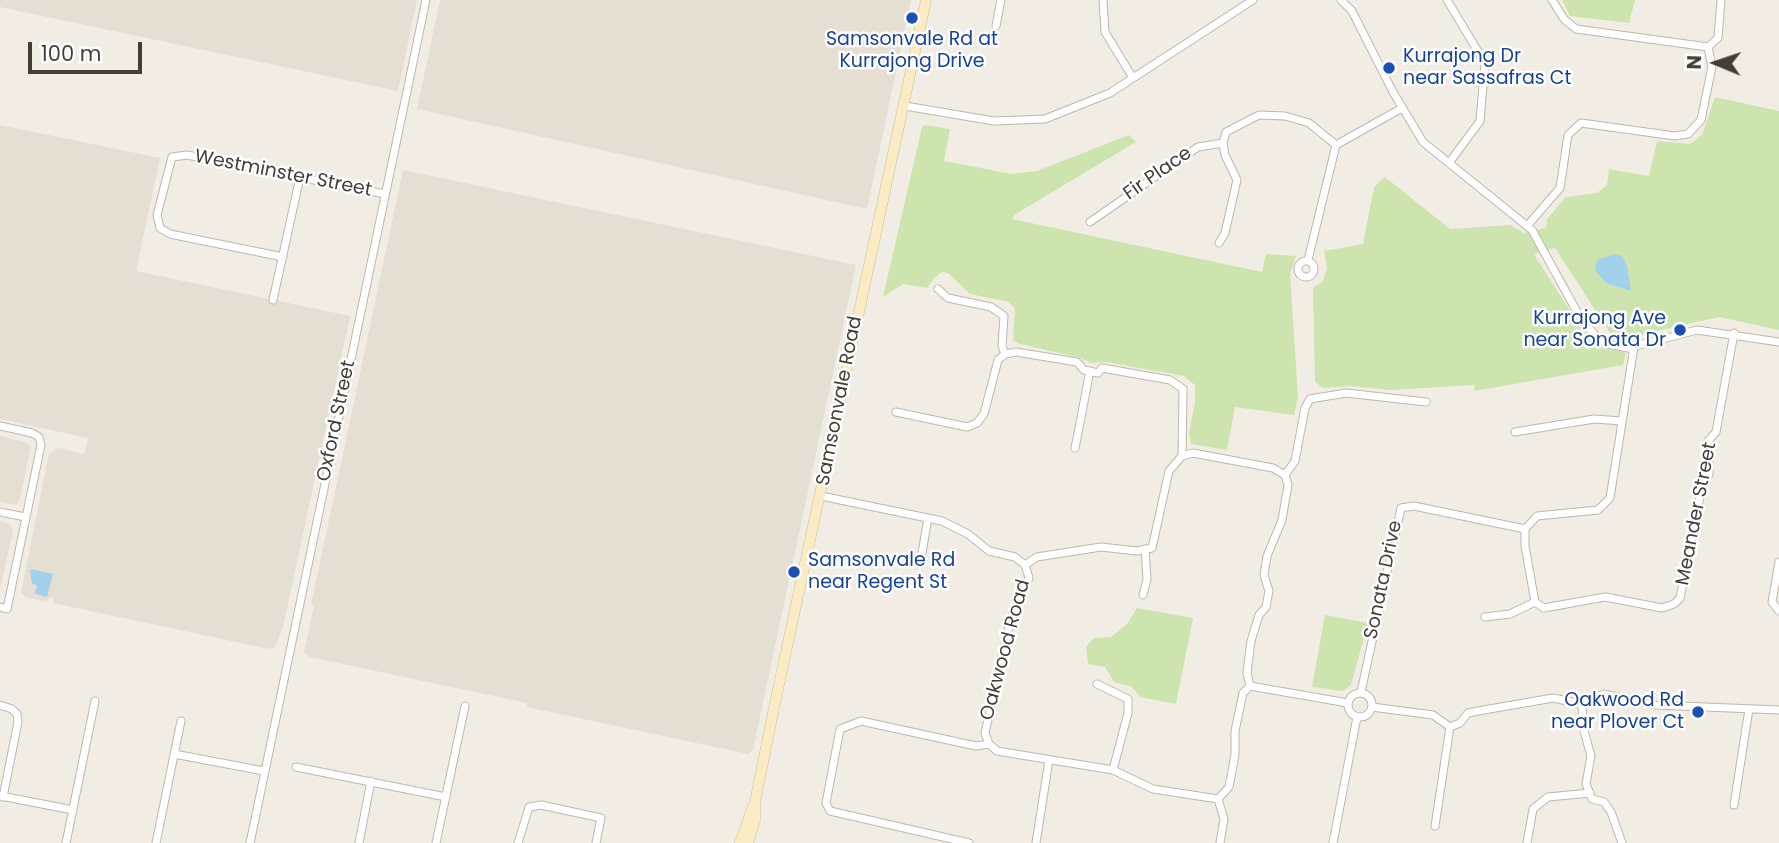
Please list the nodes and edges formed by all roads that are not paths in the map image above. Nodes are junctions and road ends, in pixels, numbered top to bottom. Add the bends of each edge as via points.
1 (426, 0) edge
2 (926, 0) edge
3 (1002, 0) edge
4 (1103, 0) edge
5 (1253, 0) edge
6 (1340, 0) edge
7 (1447, 0) edge
8 (1552, 0) edge
9 (1721, 0) edge
10 (996, 26) dead end
11 (1708, 47) junction
12 (1133, 78) junction
13 (905, 106) junction
14 (1402, 108) junction
15 (1223, 143) junction
16 (1336, 145) junction
17 (1449, 163) junction
18 (300, 177) junction
19 (385, 194) junction
20 (1090, 222) dead end
21 (1527, 226) junction
22 (1219, 243) dead end
23 (283, 257) junction
24 (1308, 260) dead end
25 (938, 289) dead end
26 (273, 300) dead end
27 (1734, 333) junction
28 (1779, 342) edge
29 (1634, 347) junction
30 (1005, 354) junction
31 (1090, 371) junction
32 (1426, 402) dead end
33 (896, 412) dead end
34 (1622, 421) junction
35 (0, 426) edge
36 (1515, 432) dead end
37 (1075, 448) dead end
38 (1182, 456) junction
39 (1285, 475) junction
40 (821, 496) junction
41 (0, 512) edge
42 (26, 517) junction
43 (928, 519) junction
44 (1525, 529) junction
45 (1145, 549) junction
46 (922, 553) dead end
47 (1779, 562) edge
48 (1025, 565) junction
49 (1143, 595) dead end
50 (1535, 602) junction
51 (4, 608) edge
52 (1779, 611) edge
53 (1485, 617) dead end
54 (1097, 684) dead end
55 (1250, 686) junction
56 (1361, 692) junction
57 (94, 701) dead end
58 (1348, 703) junction
59 (1582, 704) junction
60 (0, 705) edge
61 (465, 706) dead end
62 (1372, 707) junction
63 (1749, 709) junction
64 (1779, 710) edge
65 (845, 713) dead end
66 (1357, 717) junction
67 (181, 721) dead end
68 (849, 723) junction
69 (1450, 727) junction
70 (989, 744) junction
71 (174, 754) junction
72 (1049, 760) junction
73 (296, 767) dead end
74 (1113, 770) junction
75 (264, 771) junction
76 (371, 781) junction
77 (1590, 793) junction
78 (1, 796) edge
79 (446, 797) junction
80 (1218, 799) junction
81 (755, 802) junction
82 (1734, 804) dead end
83 (73, 810) junction
84 (1435, 826) dead end
85 (66, 843) edge
86 (156, 843) edge
87 (250, 843) edge
88 (359, 843) edge
89 (436, 843) edge
90 (518, 843) edge
91 (596, 843) edge
92 (740, 843) edge
93 (748, 843) edge
94 (969, 843) edge
95 (1036, 843) edge
96 (1220, 843) edge
97 (1333, 843) edge
98 (1527, 843) edge
99 (1622, 843) edge

1 - 19 street, Oxford Street
2 - 13 main road, Samsonvale Road
3 - 10 street
4 - 12 street via 1105,32
5 - 12 street
6 - 14 street via 1352,11
7 - 17 street via 1486,63 1480,121
8 - 11 street via 1576,29
9 - 11 street via 1718,38
11 - 21 street via 1712,67 1701,120 1688,134 1581,123 1568,135 1560,188
12 - 13 street via 1093,102 1045,119 994,121
13 - 40 main road, Samsonvale Road
14 - 16 street
14 - 17 street via 1423,142
15 - 16 street, Fir Place via 1226,132 1264,115 1309,123
15 - 20 street, Fir Place via 1198,147
15 - 22 street via 1237,180
16 - 24 street
17 - 21 street
18 - 19 street, Westminster Street
18 - 23 street
18 - 23 street, Westminster Street via 187,155 176,154 168,163 157,215 160,228
19 - 75 street, Oxford Street
21 - 29 street via 1582,321 1602,343
23 - 26 street
25 - 30 street via 948,298 991,307 1004,316
27 - 28 street
27 - 29 street via 1697,330
27 - 50 street, Meander Street via 1716,432 1708,441 1709,474 1702,487 1681,598 1662,608 1605,597 1544,608
29 - 34 street
30 - 31 street via 1077,362
30 - 33 street via 998,360 985,414 977,423 967,427
31 - 37 street
31 - 38 street via 1098,373 1102,368 1170,380 1183,389
32 - 39 street via 1346,393 1310,399 1295,461
34 - 36 street via 1594,419
34 - 44 street via 1610,498 1598,510 1536,516
35 - 42 street via 39,437
38 - 39 street via 1194,453 1273,468
38 - 45 street via 1169,471 1152,548
39 - 55 street via 1286,504 1264,575 1269,591 1266,607 1251,640
40 - 43 street, Oakwood Road
40 - 81 main road, Samsonvale Road
41 - 42 street
42 - 51 street
43 - 46 street
43 - 48 street, Oakwood Road via 942,521 989,551 1015,557
44 - 50 street
44 - 56 street, Sonata Drive via 1413,506 1401,508
45 - 48 street via 1101,547 1037,557
45 - 49 street
47 - 52 street via 1772,602
48 - 70 street, Oakwood Road via 1029,578 1011,618 1003,651 985,733
50 - 53 street via 1510,614
54 - 74 street via 1128,699
55 - 58 street
55 - 80 street via 1243,693 1235,731 1236,755 1229,786
56 - 58 street
56 - 62 street via 1370,698
57 - 83 street
58 - 66 street
59 - 63 street via 1604,694 1656,705
59 - 69 street via 1553,698 1468,713
59 - 77 street via 1591,756 1586,784
60 - 78 street via 12,709 18,722
61 - 79 street
62 - 66 street via 1367,715
62 - 69 street via 1433,716
63 - 64 street
63 - 82 street
65 - 68 street
66 - 97 street
67 - 71 street
68 - 70 street via 861,721 976,746
68 - 94 street via 840,729 826,803 830,811
69 - 84 street
70 - 72 street, Oakwood Road via 1004,753
71 - 75 street
71 - 86 street
72 - 74 street, Oakwood Road
72 - 95 street
73 - 76 street
74 - 80 street, Oakwood Road via 1153,789
75 - 87 street, Oxford Street
76 - 79 street
76 - 88 street
77 - 98 street via 1548,797 1533,809
77 - 99 street via 1592,799 1604,802
78 - 83 street
79 - 89 street
80 - 96 street via 1224,819
81 - 92 main road, Samsonvale Road
81 - 93 main road, Samsonvale Road
83 - 85 street
90 - 91 street via 529,807 541,805 601,818

